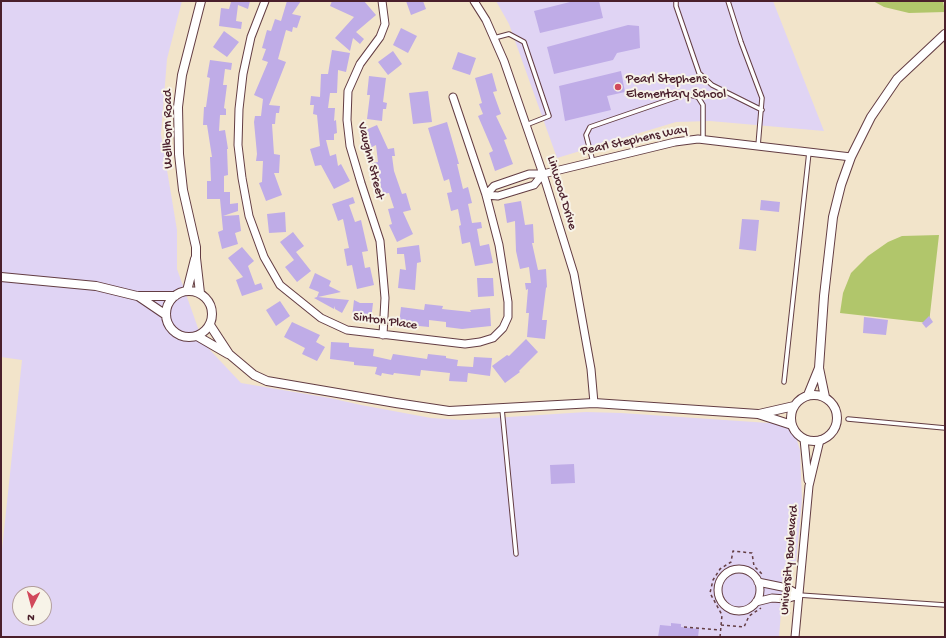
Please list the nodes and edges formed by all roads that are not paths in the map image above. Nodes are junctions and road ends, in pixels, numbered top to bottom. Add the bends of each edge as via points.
1 (201, 1) edge
2 (266, 1) edge
3 (382, 1) edge
4 (474, 1) edge
5 (676, 1) edge
6 (728, 1) edge
7 (945, 34) edge
8 (494, 38) junction
9 (453, 97) dead end
10 (762, 110) junction
11 (526, 125) junction
12 (703, 140) junction
13 (758, 146) junction
14 (809, 152) junction
15 (851, 157) junction
16 (593, 162) junction
17 (543, 174) junction
18 (486, 194) junction
19 (196, 258) junction
20 (1, 277) edge
21 (186, 291) junction
22 (200, 293) junction
23 (137, 296) junction
24 (175, 296) junction
25 (166, 315) junction
26 (210, 325) junction
27 (383, 335) junction
28 (197, 336) junction
29 (229, 354) junction
30 (819, 368) junction
31 (784, 382) dead end
32 (808, 396) junction
33 (825, 397) junction
34 (594, 402) junction
35 (794, 406) junction
36 (502, 409) junction
37 (758, 414) junction
38 (848, 419) dead end
39 (792, 425) junction
40 (945, 428) edge
41 (804, 439) junction
42 (820, 440) junction
43 (809, 486) junction
44 (516, 554) dead end
45 (758, 582) junction
46 (799, 594) junction
47 (759, 604) junction
48 (945, 604) edge
49 (795, 637) edge

1 - 19 street, Wellborn Road via 182,75 178,107 183,190 196,247
2 - 27 street, Sinton Place via 251,37 239,109 238,145 249,216 256,236 264,257 280,285 299,301 321,318 347,330
3 - 27 street, Vaughn Street via 385,24 380,37 360,64 348,91 347,120 350,146 380,241 385,298
4 - 8 street, Linwood Drive
5 - 10 lane via 699,73 712,86
6 - 10 lane via 762,98
7 - 15 street via 897,79 871,117
8 - 11 street, Linwood Drive
8 - 11 lane via 509,34 524,42 549,116
9 - 18 street, Sinton Place
10 - 13 lane
11 - 17 street, Linwood Drive
12 - 13 street, Pearl Stephens Way
12 - 16 street, Pearl Stephens Way via 675,142
12 - 16 lane via 703,105 698,97 686,94 590,127 586,135
13 - 14 street, Pearl Stephens Way
14 - 15 street, Pearl Stephens Way
14 - 31 lane
15 - 30 street via 833,217
16 - 17 street, Pearl Stephens Way
17 - 18 street, Pearl Stephens Way via 529,174 494,186
17 - 18 street via 534,185 498,196
17 - 34 street, Linwood Drive via 574,274 591,369
18 - 27 street, Sinton Place via 499,245 508,302 508,317 503,328 493,338 465,344
19 - 21 street
19 - 22 street, Wellborn Road
20 - 23 street via 96,286
21 - 22 street
21 - 24 street
22 - 26 street via 206,298 212,310
23 - 24 street
23 - 25 street
24 - 25 street via 167,308
25 - 28 street via 176,333
26 - 28 street
26 - 29 street
28 - 29 street
29 - 36 street via 254,375 267,380 449,411
30 - 32 street
30 - 33 street
32 - 33 street via 813,394
32 - 35 street
33 - 42 street via 834,407 837,420 832,433
34 - 36 street
34 - 37 street
35 - 37 street
35 - 39 street via 790,419
36 - 44 lane
37 - 39 street
38 - 40 lane
39 - 41 street
41 - 42 street
41 - 43 street, University Boulevard
42 - 43 street, University Boulevard
43 - 46 street, University Boulevard
45 - 46 street via 787,588
45 - 47 street
45 - 47 street via 751,573 741,569 728,572 719,583 720,596 728,607 736,610 748,609
46 - 47 street via 786,599 772,598
46 - 48 lane
46 - 49 street, University Boulevard

